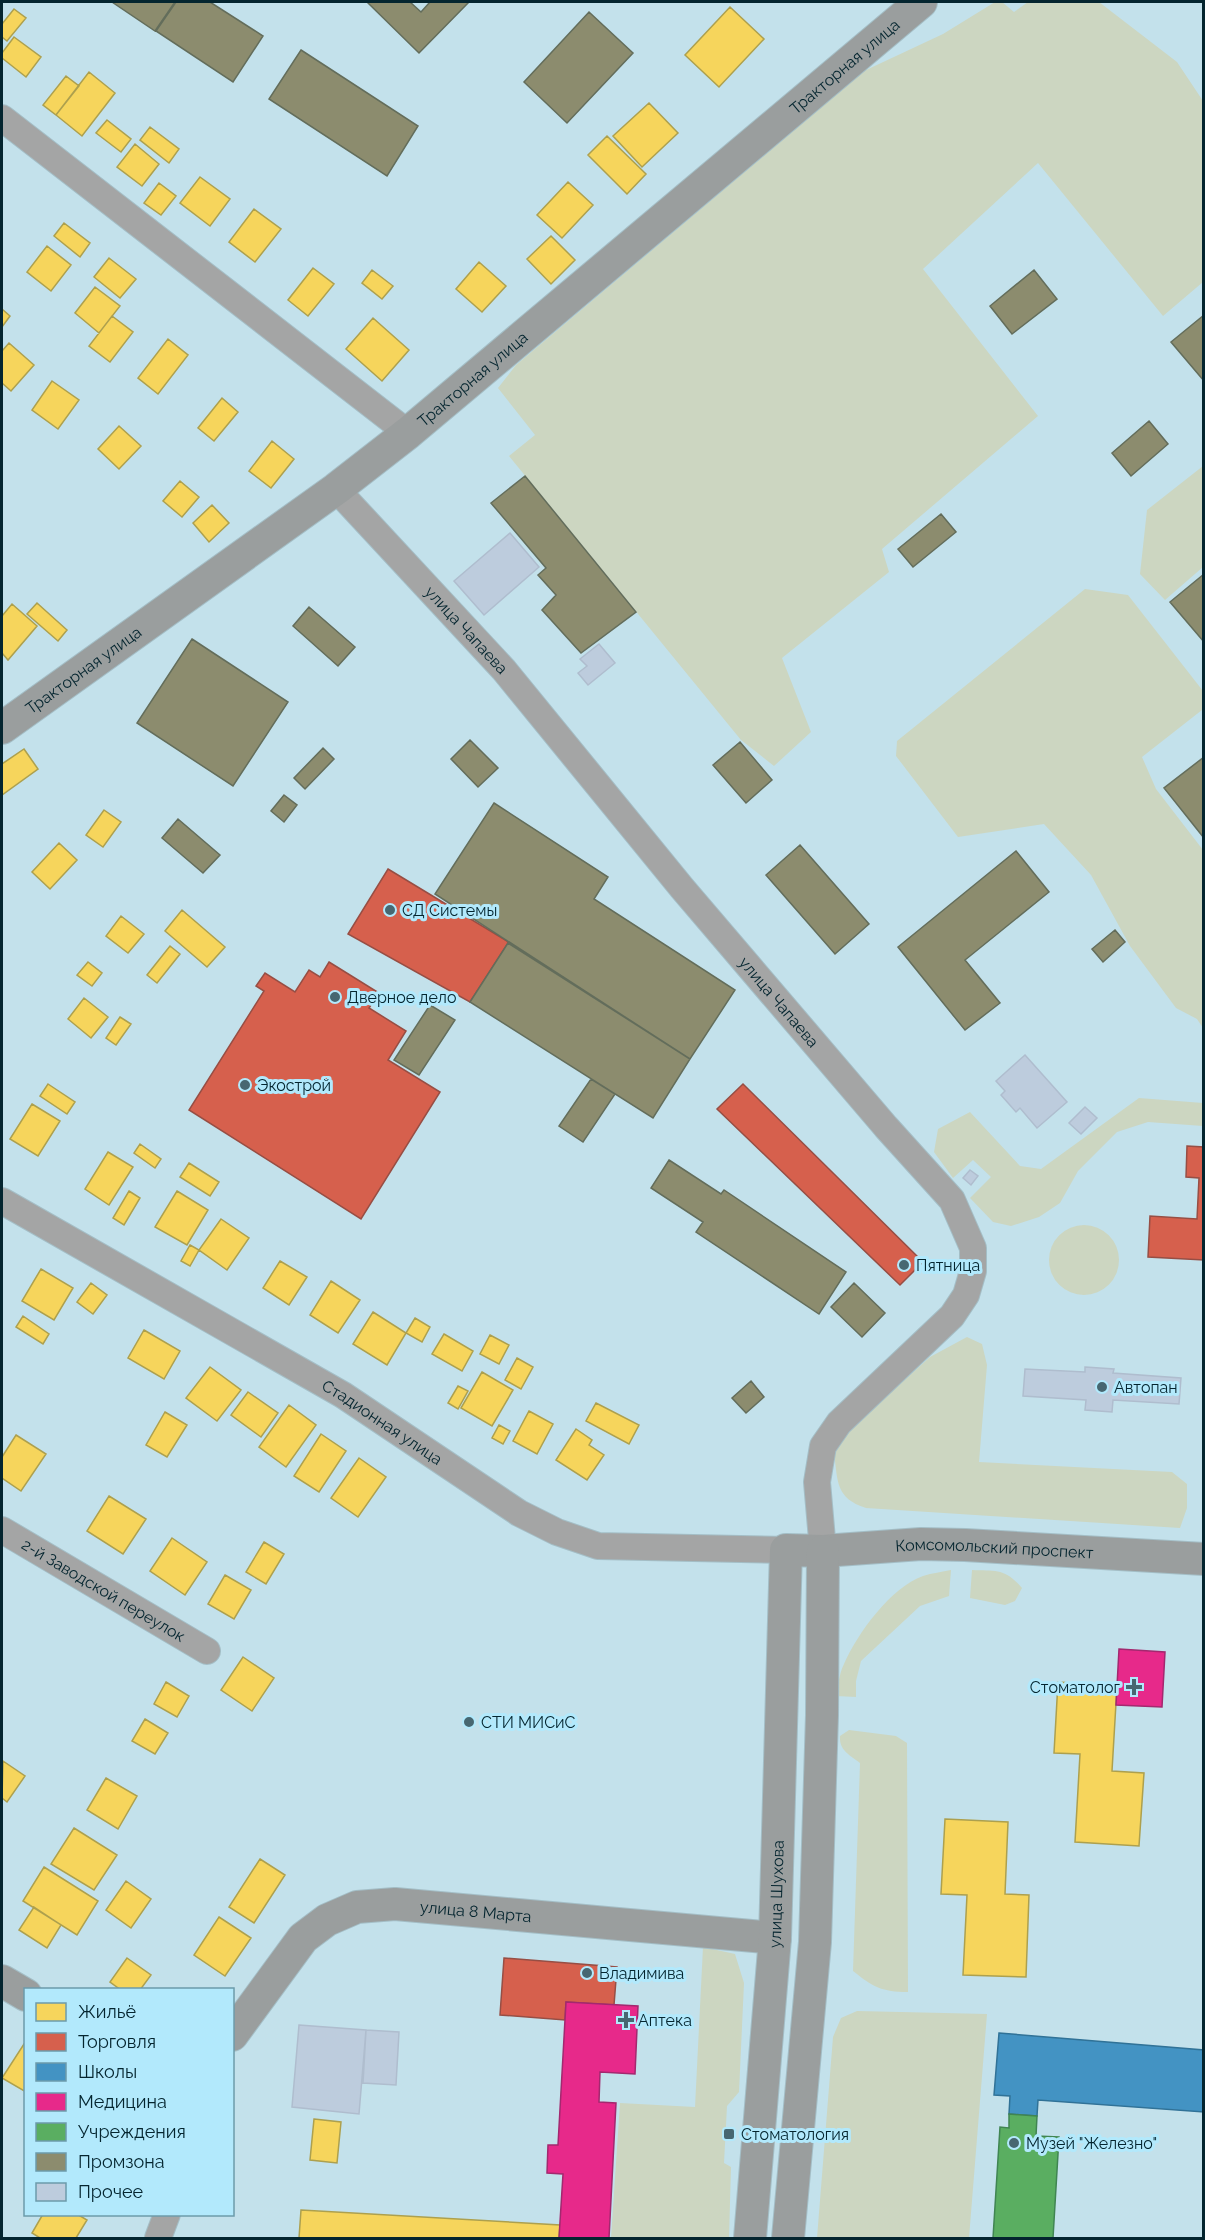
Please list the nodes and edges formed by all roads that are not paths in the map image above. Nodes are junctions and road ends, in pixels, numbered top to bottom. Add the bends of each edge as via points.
1 (921, 2) edge
2 (2, 118) edge
3 (408, 433) junction
4 (336, 489) junction
5 (2, 728) edge
6 (2, 1201) edge
7 (2, 1530) edge
8 (786, 1550) junction
9 (823, 1551) junction
10 (1203, 1559) edge
11 (207, 1651) dead end
12 (775, 1938) junction
13 (2, 1981) edge
14 (24, 1994) edge
15 (234, 2032) edge
16 (166, 2216) edge
17 (158, 2238) edge
18 (750, 2238) edge
19 (788, 2238) edge

1 - 3 main road, Тракторная улица
2 - 3 street
3 - 4 main road, Тракторная улица
4 - 5 main road, Тракторная улица
4 - 9 street, улица Чапаева via 504,670 682,888 952,1200 973,1248 973,1271 966,1294 952,1316 839,1423 823,1446 817,1482
6 - 8 street, Стадионная улица via 343,1395 519,1513 557,1532 598,1546
7 - 11 street, 2-й Заводской переулок
8 - 9 main road, Комсомольский проспект
8 - 12 main road, улица Шухова
9 - 10 main road, Комсомольский проспект via 921,1544
9 - 19 main road via 815,1941
12 - 15 main road, улица 8 Марта via 395,1904 357,1907 327,1920 303,1938
12 - 18 main road, улица Шухова
13 - 14 main road
16 - 17 street

